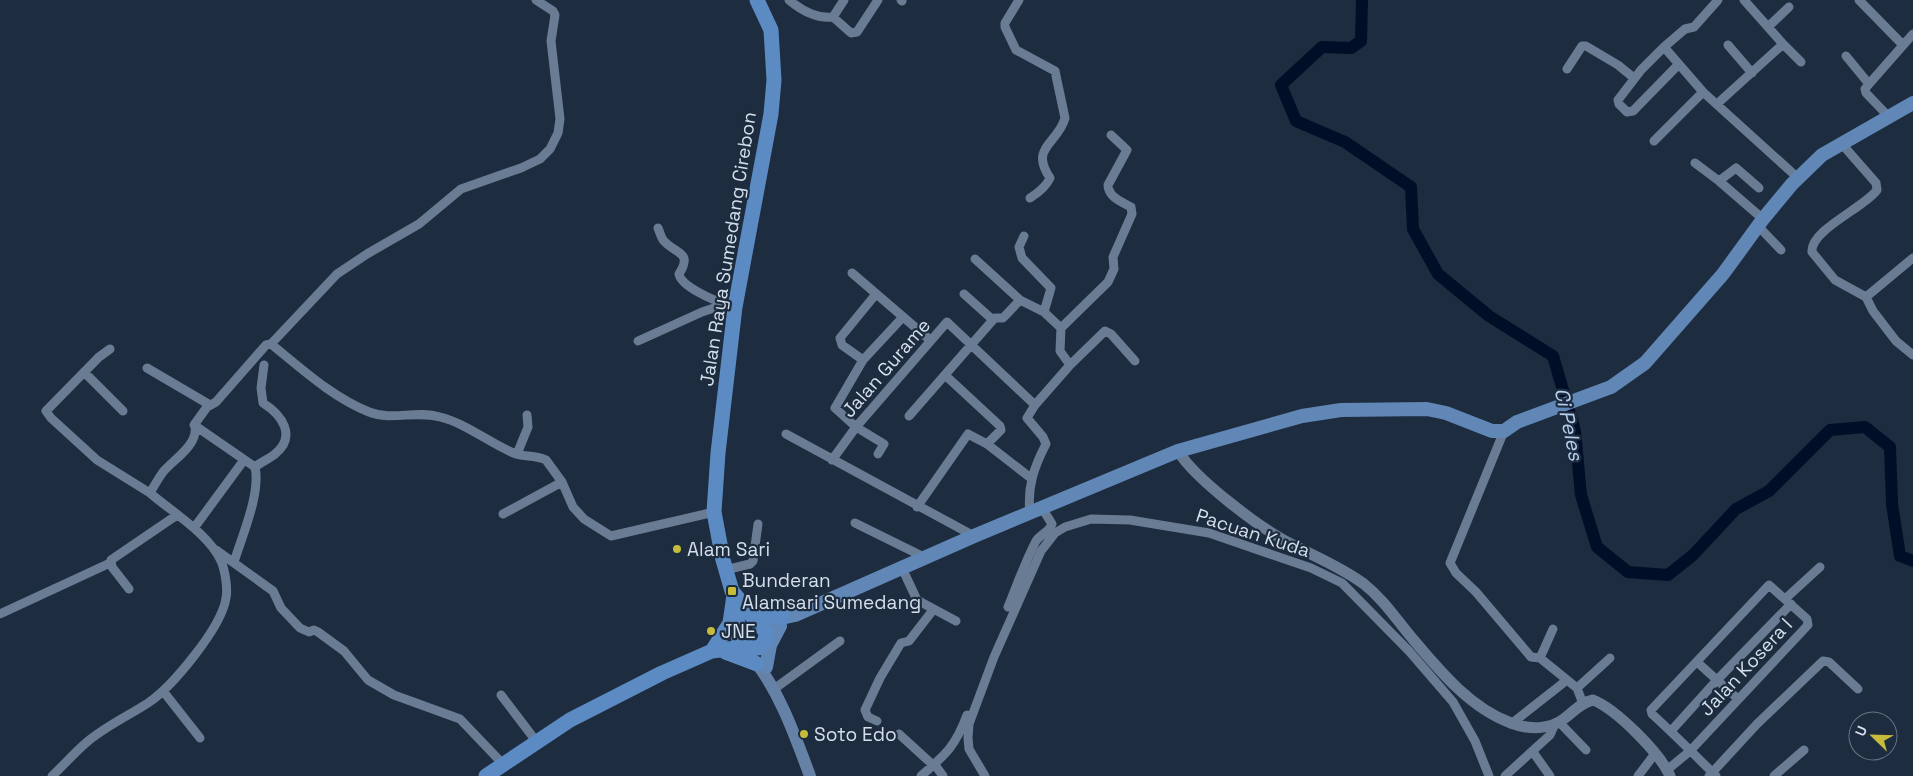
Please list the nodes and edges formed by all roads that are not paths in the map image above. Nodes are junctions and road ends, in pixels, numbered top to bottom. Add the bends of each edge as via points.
1 (536, 0) edge
2 (757, 0) edge
3 (789, 0) edge
4 (844, 0) edge
5 (878, 0) edge
6 (1019, 0) edge
7 (1718, 0) edge
8 (1744, 0) edge
9 (1859, 0) edge
10 (1789, 7) dead end
11 (833, 17) junction
12 (1768, 27) junction
13 (1913, 34) edge
14 (1783, 44) junction
15 (1903, 45) junction
16 (1728, 46) dead end
17 (1664, 47) junction
18 (1846, 56) dead end
19 (1801, 62) dead end
20 (1678, 65) junction
21 (1567, 69) dead end
22 (1752, 73) junction
23 (1634, 78) junction
24 (1869, 84) junction
25 (1704, 92) junction
26 (1913, 103) edge
27 (1717, 104) junction
28 (1889, 117) junction
29 (1111, 135) dead end
30 (1654, 142) dead end
31 (1841, 143) junction
32 (1695, 163) dead end
33 (1798, 178) junction
34 (1719, 181) junction
35 (1759, 188) dead end
36 (1030, 198) dead end
37 (1760, 222) junction
38 (658, 228) dead end
39 (1024, 236) dead end
40 (1781, 250) dead end
41 (1913, 258) edge
42 (975, 259) dead end
43 (852, 273) dead end
44 (876, 294) junction
45 (964, 294) dead end
46 (1866, 297) junction
47 (1020, 300) junction
48 (729, 305) junction
49 (1044, 312) junction
50 (903, 317) junction
51 (993, 320) junction
52 (1061, 328) junction
53 (930, 340) junction
54 (638, 341) dead end
55 (272, 344) junction
56 (970, 346) junction
57 (110, 349) dead end
58 (1913, 355) edge
59 (863, 360) junction
60 (1135, 360) dead end
61 (264, 364) dead end
62 (1070, 365) junction
63 (147, 368) dead end
64 (84, 372) junction
65 (945, 376) junction
66 (210, 405) junction
67 (1034, 405) junction
68 (122, 411) dead end
69 (527, 415) dead end
70 (909, 416) dead end
71 (195, 427) junction
72 (856, 427) junction
73 (1504, 431) junction
74 (786, 434) dead end
75 (987, 444) junction
76 (1178, 451) junction
77 (517, 454) junction
78 (878, 454) dead end
79 (244, 460) junction
80 (832, 460) junction
81 (255, 467) junction
82 (1032, 479) junction
83 (562, 482) junction
84 (150, 493) junction
85 (917, 507) junction
86 (1036, 510) junction
87 (714, 512) junction
88 (503, 514) dead end
89 (177, 515) junction
90 (855, 523) dead end
91 (758, 524) dead end
92 (194, 528) junction
93 (974, 536) junction
94 (212, 547) junction
95 (926, 558) junction
96 (234, 562) junction
97 (110, 563) junction
98 (1820, 567) dead end
99 (902, 568) junction
100 (725, 570) junction
101 (129, 589) dead end
102 (737, 602) junction
103 (1788, 602) junction
104 (933, 610) junction
105 (0, 614) edge
106 (786, 620) junction
107 (956, 621) dead end
108 (756, 622) junction
109 (739, 629) junction
110 (1553, 629) dead end
111 (764, 641) junction
112 (840, 642) dead end
113 (744, 647) junction
114 (718, 648) junction
115 (1540, 658) junction
116 (1610, 658) dead end
117 (1697, 662) junction
118 (766, 675) junction
119 (1567, 680) junction
120 (1717, 680) junction
121 (1577, 688) junction
122 (1858, 689) dead end
123 (162, 691) junction
124 (501, 695) dead end
125 (1737, 698) junction
126 (1583, 704) junction
127 (877, 721) dead end
128 (1511, 724) junction
129 (1557, 724) junction
130 (1671, 731) junction
131 (899, 734) dead end
132 (200, 738) dead end
133 (536, 741) junction
134 (1586, 750) dead end
135 (1804, 750) dead end
136 (1690, 751) junction
137 (1533, 752) junction
138 (1654, 755) junction
139 (503, 764) junction
140 (934, 765) junction
141 (1668, 773) edge
142 (57, 774) edge
143 (1510, 774) edge
144 (1713, 775) edge
145 (487, 776) edge
146 (810, 776) edge
147 (921, 776) edge
148 (943, 776) edge
149 (985, 776) edge
150 (1489, 776) edge
151 (1550, 776) edge
152 (1638, 776) edge
153 (1774, 776) edge

1 - 55 street via 555,15 551,41 560,119 558,133 550,149 540,159 520,168 461,189 419,224 337,274
2 - 48 highway, Jalan Raya Sumedang Cirebon via 771,30 774,80 771,114
3 - 11 street via 814,15
4 - 11 street
5 - 11 street via 857,32 851,33
6 - 36 street via 1005,27 1016,50 1055,71 1065,118 1041,159 1049,181
7 - 17 street via 1694,27 1685,29
8 - 12 street
9 - 15 street
10 - 12 street
12 - 14 street
13 - 15 street
14 - 19 street
14 - 22 street
15 - 24 street
16 - 22 street
17 - 20 street
17 - 23 street
18 - 24 street
20 - 23 street via 1637,108 1629,112 1618,101
20 - 25 street
21 - 23 street via 1582,46 1586,46
22 - 27 street
24 - 28 street via 1866,93
25 - 27 street
25 - 30 street
26 - 28 main road
27 - 33 street
28 - 31 main road
29 - 52 street via 1127,152 1108,184 1108,190 1131,207 1132,214 1113,258 1114,270 1108,282
31 - 33 main road via 1822,155
31 - 46 street via 1876,183 1877,190 1819,235 1811,247 1834,280
32 - 34 street
33 - 37 main road
34 - 35 street via 1736,168
34 - 37 street
37 - 40 street
37 - 73 main road via 1723,274 1645,363 1611,387 1517,422
38 - 48 street via 664,242 682,255 683,267 679,274 683,283 712,300
39 - 49 street via 1019,247 1022,258 1051,288
41 - 46 street
42 - 47 street
43 - 44 street
44 - 50 street
44 - 59 street via 840,338 842,345
45 - 51 street
46 - 58 street via 1891,335
47 - 49 street
47 - 51 street via 1002,318
48 - 54 street
48 - 87 highway, Jalan Raya Sumedang Cirebon
49 - 52 street
50 - 53 street
50 - 59 street
51 - 56 street
52 - 62 street via 1060,351
53 - 56 street, Jalan Gurame via 947,322
53 - 72 street, Jalan Gurame
55 - 66 street via 266,345
55 - 77 street via 345,401 371,413 390,417 418,414 440,417
56 - 65 street
56 - 67 street, Jalan Gurame
57 - 64 street
59 - 72 street via 835,408
60 - 62 street via 1106,331
61 - 81 street via 261,388 264,403 283,420 285,434 282,446 274,455
62 - 67 street
63 - 66 street
64 - 68 street
64 - 84 street via 46,411 98,460
65 - 70 street
65 - 75 street via 1000,426 1001,430
66 - 71 street
67 - 82 street via 1027,418 1046,444 1034,466
69 - 77 street via 528,427
71 - 79 street
71 - 84 street via 195,436 164,471
72 - 78 street via 884,444
72 - 80 street, Jalan Gurame
73 - 76 main road via 1485,430 1446,413 1427,409 1340,410 1302,416
73 - 115 street via 1450,563 1531,656
74 - 80 street
75 - 82 street
75 - 85 street via 968,434
76 - 86 main road
76 - 128 street via 1186,465 1256,522 1364,584 1389,607 1411,637 1456,686 1475,704
77 - 83 street via 546,460
79 - 81 street
79 - 92 street
80 - 85 street
81 - 96 street via 251,507
82 - 86 street via 1028,496
83 - 87 street via 573,507 584,519 611,536
83 - 88 street
84 - 89 street
85 - 93 street
86 - 93 main road
86 - 140 street via 1051,521 1050,528 1032,549 958,738
87 - 100 highway, Jalan Raya Sumedang Cirebon
89 - 92 street
89 - 97 street
90 - 95 street
91 - 100 street via 753,561
92 - 94 street
93 - 95 main road
94 - 96 street
94 - 123 street via 221,561 227,596 224,608 180,674
95 - 99 main road
96 - 139 street via 273,590 281,608 300,628 318,632 344,651 368,680 394,694 460,719
97 - 101 street
97 - 105 street
98 - 103 street
99 - 104 street via 917,600
99 - 106 main road
100 - 102 highway, Jalan Raya Sumedang Cirebon
102 - 106 highway via 760,614
102 - 108 highway
102 - 109 highway
102 - 114 highway
103 - 117 street, Jalan Kosera I via 1766,586
103 - 120 street
103 - 125 street, Jalan Kosera I via 1807,620 1808,625
104 - 107 street
104 - 127 street via 909,641 901,643 880,678 865,710 868,717
106 - 108 main road
106 - 111 main road
106 - 118 main road via 770,645
108 - 109 highway via 744,623
108 - 111 highway via 764,627
109 - 113 highway via 738,637
109 - 114 highway
110 - 115 street
111 - 113 highway via 758,648
111 - 118 main road
112 - 118 street
113 - 114 highway
113 - 118 main road
114 - 118 highway
114 - 133 highway via 602,703
115 - 119 street
116 - 121 street
117 - 120 street
117 - 130 street via 1651,710
118 - 146 main road
119 - 121 street
119 - 128 street
120 - 125 street
120 - 130 street
121 - 126 street
122 - 144 street via 1829,662 1823,661 1757,724
123 - 132 street
123 - 142 street via 149,703 88,741
124 - 133 street
125 - 136 street, Jalan Kosera I
126 - 129 street
126 - 138 street via 1593,700 1620,716
128 - 129 street via 1530,728
129 - 134 street
129 - 137 street
130 - 136 street
131 - 140 street
133 - 139 highway
135 - 153 street
136 - 141 street, Jalan Kosera I
136 - 144 street
137 - 143 street
137 - 151 street
138 - 141 street
138 - 152 street
139 - 145 highway
140 - 147 street
140 - 148 street
149 - 150 street, Pacuan Kuda via 969,749 968,738 972,716 998,649 1034,564 1048,541 1065,527 1091,519 1130,520 1209,533 1311,568 1342,583 1409,651 1453,702 1475,741

